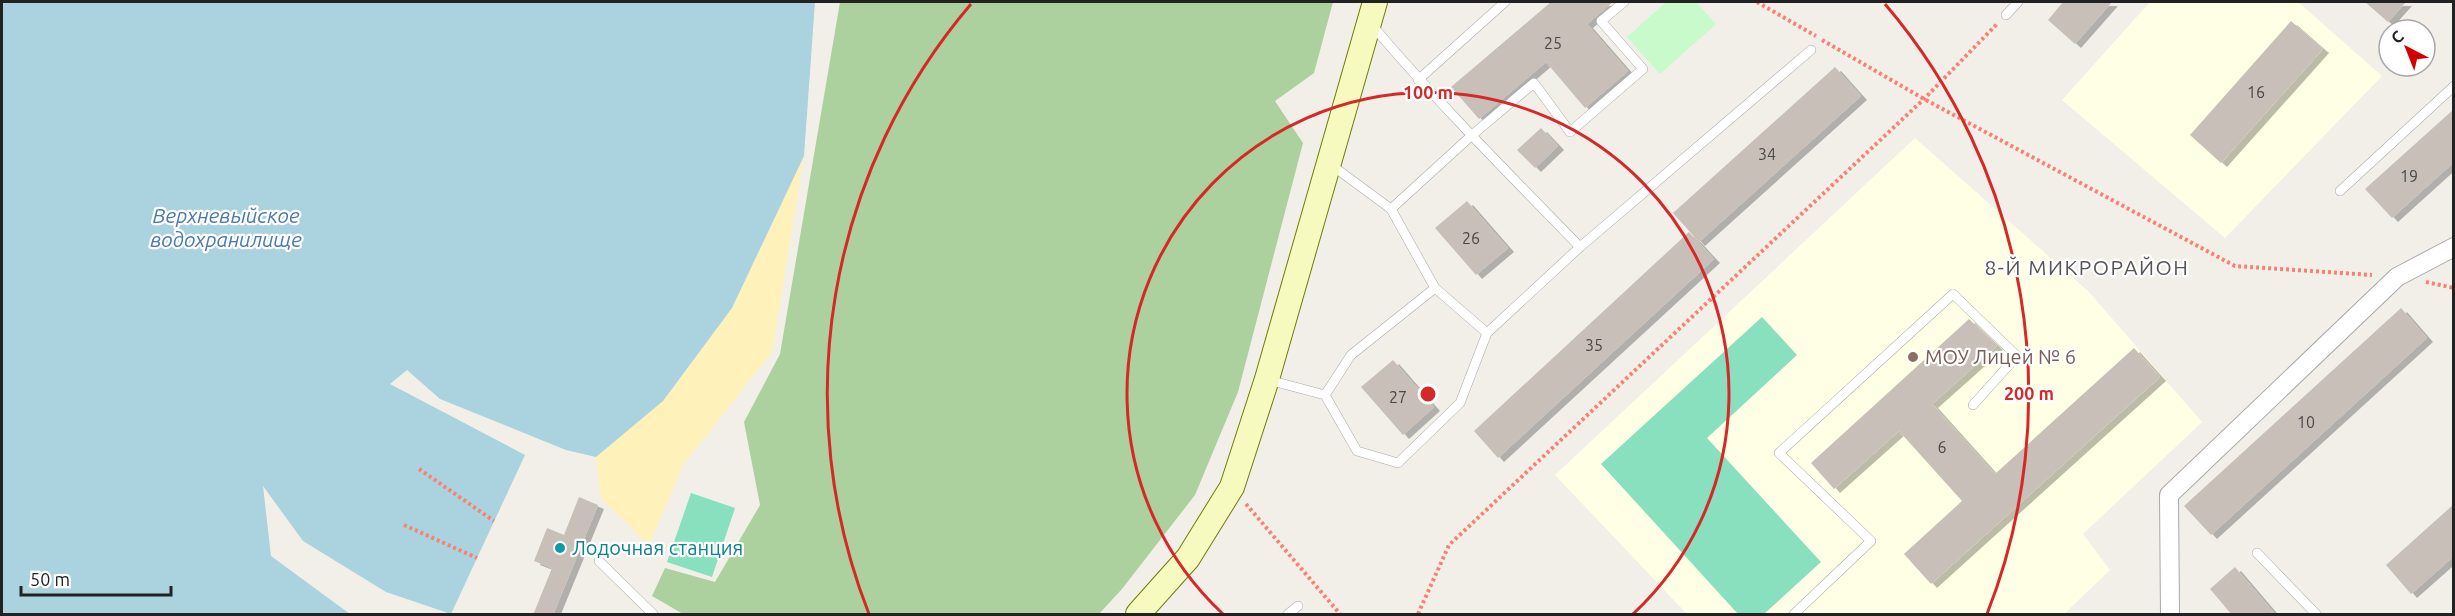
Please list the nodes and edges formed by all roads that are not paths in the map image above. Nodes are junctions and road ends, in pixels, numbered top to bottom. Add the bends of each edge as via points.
1 (1505, 2) edge
2 (1624, 2) edge
3 (2018, 2) edge
4 (1372, 11) edge
5 (2006, 15) road end
6 (1811, 50) dead end
7 (1418, 80) junction
8 (2454, 86) edge
9 (1471, 136) junction
10 (1330, 164) junction
11 (2340, 191) dead end
12 (1391, 209) junction
13 (1580, 247) junction
14 (2454, 247) edge
15 (1435, 288) junction
16 (1487, 333) junction
17 (1267, 380) junction
18 (1325, 395) junction
19 (1973, 405) dead end
20 (2257, 553) dead end
21 (599, 561) dead end
22 (1298, 606) dead end
23 (653, 615) edge
24 (1138, 615) edge
25 (1288, 615) edge
26 (1794, 615) edge
27 (2170, 615) edge
28 (2316, 615) edge

1 - 7 lane
2 - 9 lane via 1601,21 1643,69 1570,132 1534,83
3 - 5 lane
4 - 7 lane
4 - 10 street
6 - 13 lane
7 - 9 lane
8 - 11 lane
9 - 12 lane
9 - 13 lane
10 - 12 lane
10 - 17 street
12 - 15 lane
13 - 16 lane
14 - 27 street via 2397,277 2169,495
15 - 16 lane
15 - 18 lane via 1351,355
16 - 18 lane via 1460,403 1398,463 1357,451
17 - 18 lane
17 - 24 street via 1232,487 1188,558
19 - 26 lane via 2017,356 1953,294 1779,453 1871,540
20 - 28 lane
21 - 23 lane
22 - 25 lane

